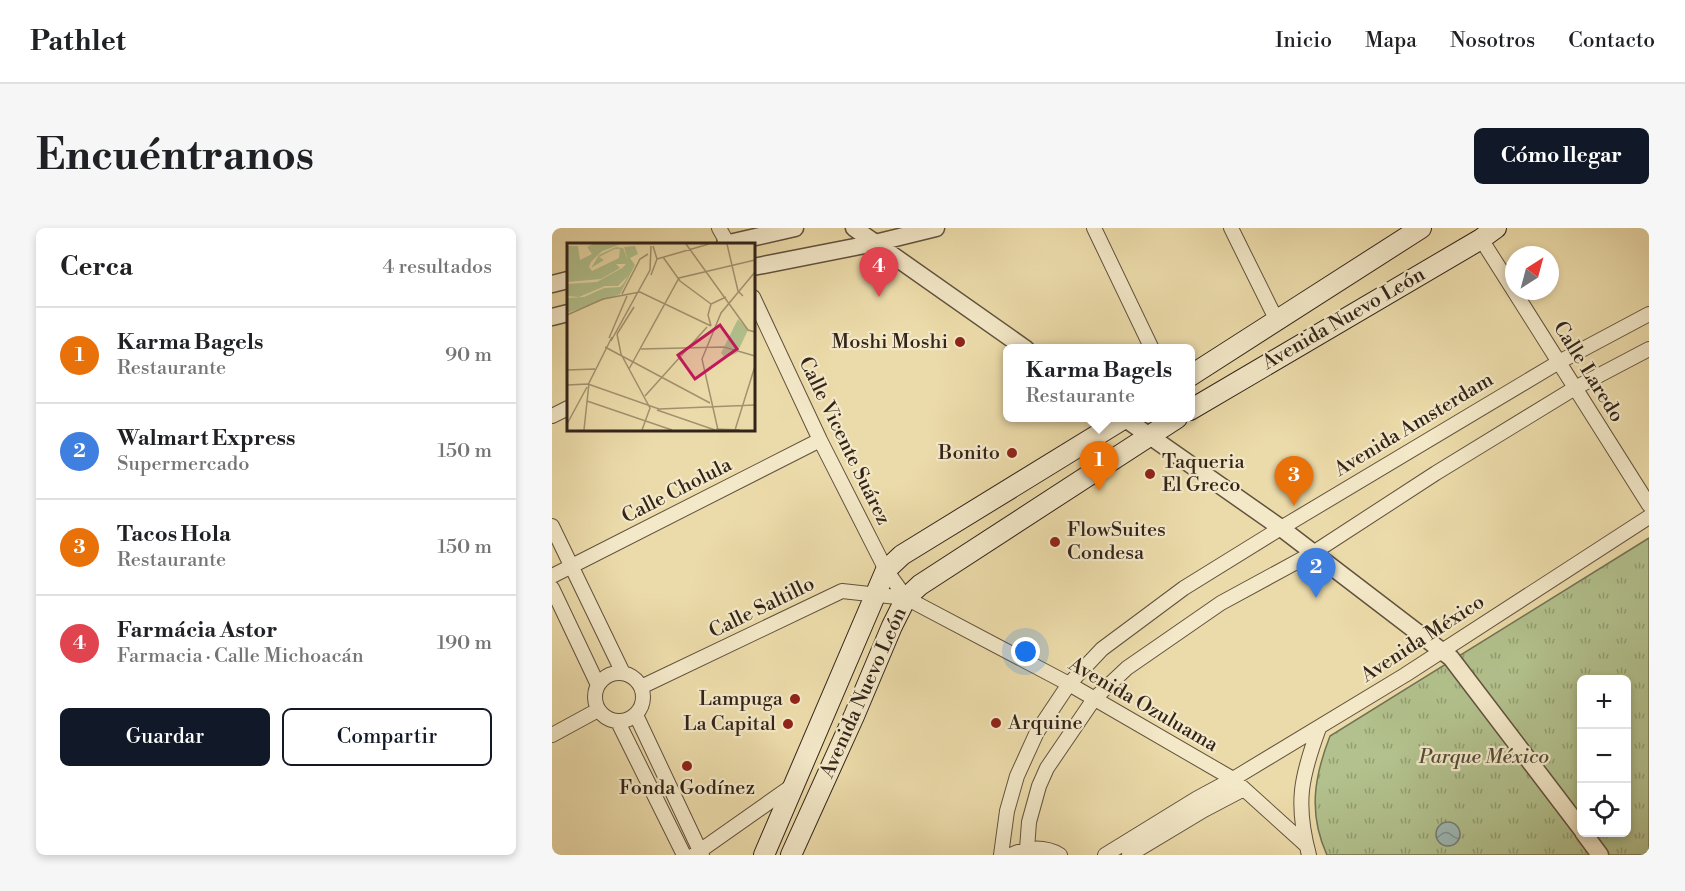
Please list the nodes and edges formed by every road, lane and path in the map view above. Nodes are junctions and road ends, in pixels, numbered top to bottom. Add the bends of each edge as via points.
1 (719, 228) edge
2 (795, 228) edge
3 (854, 228) edge
4 (936, 228) edge
5 (1094, 228) edge
6 (1231, 228) edge
7 (1421, 228) edge
8 (1489, 233) edge
9 (874, 235) edge
10 (726, 243) edge
11 (731, 243) edge
12 (754, 267) edge
13 (1505, 270) edge
14 (567, 280) edge
15 (552, 284) edge
16 (1520, 300) edge
17 (567, 313) edge
18 (757, 314) edge
19 (1649, 314) edge
20 (552, 317) edge
21 (1277, 321) junction
22 (1021, 344) edge
23 (1150, 344) edge
24 (1649, 349) edge
25 (1559, 362) junction
26 (1195, 373) edge
27 (1575, 388) junction
28 (567, 408) edge
29 (1195, 408) edge
30 (552, 416) edge
31 (1118, 422) edge
32 (1130, 422) edge
33 (1169, 422) edge
34 (1149, 435) junction
35 (820, 440) junction
36 (1649, 505) edge
37 (1649, 517) edge
38 (552, 526) edge
39 (1281, 528) junction
40 (1313, 553) junction
41 (572, 567) junction
42 (886, 570) junction
43 (552, 576) edge
44 (552, 588) edge
45 (875, 595) junction
46 (906, 598) junction
47 (1442, 651) junction
48 (623, 674) junction
49 (1069, 684) junction
50 (598, 685) junction
51 (641, 687) junction
52 (1094, 699) junction
53 (598, 710) junction
54 (636, 716) junction
55 (618, 722) junction
56 (1319, 728) junction
57 (552, 735) edge
58 (1233, 779) junction
59 (794, 784) junction
60 (1244, 789) junction
61 (1200, 804) junction
62 (1577, 824) edge
63 (1586, 837) edge
64 (1027, 849) junction
65 (1307, 850) edge
66 (699, 854) edge
67 (684, 855) edge
68 (764, 855) edge
69 (791, 855) edge
70 (1001, 855) edge
71 (1011, 855) edge
72 (1060, 855) edge
73 (1105, 855) edge
74 (1129, 855) edge
75 (1600, 855) edge

1 - 10 street
2 - 11 street
3 - 9 street
4 - 9 street
5 - 23 street
6 - 21 street
7 - 21 main road, Avenida Nuevo León
8 - 13 street, Calle Laredo
8 - 29 main road, Avenida Nuevo León
9 - 12 street
9 - 22 street
14 - 15 street
16 - 25 street, Calle Laredo
17 - 20 street
18 - 35 street, Calle Vicente Suárez
19 - 25 street, Avenida Amsterdam
21 - 26 main road, Avenida Nuevo León
24 - 27 street
25 - 27 street, Calle Laredo
25 - 39 street, Avenida Amsterdam
27 - 36 street, Calle Laredo
27 - 40 street
28 - 30 street
31 - 42 main road, Avenida Nuevo León via 902,555
32 - 34 street
33 - 34 main road, Avenida Nuevo León
34 - 39 street
34 - 46 main road, Avenida Nuevo León
35 - 41 street, Calle Cholula
35 - 42 street, Calle Vicente Suárez
37 - 47 street, Avenida México
38 - 41 street
39 - 40 street
39 - 49 street, Avenida Amsterdam via 1138,621 1102,649
40 - 47 street
40 - 52 street via 1221,603 1127,668
41 - 43 street, Calle Cholula
41 - 48 street
42 - 45 main road, Avenida Nuevo León
42 - 46 street, Calle Vicente Suárez
44 - 50 street
45 - 46 street, Calle Saltillo
45 - 51 street, Calle Saltillo via 842,591
45 - 59 main road, Avenida Nuevo León
46 - 49 street, Avenida Ozuluama
46 - 69 main road, Avenida Nuevo León
47 - 56 street, Avenida México
47 - 62 street
48 - 50 street via 609,675
48 - 51 street
49 - 52 street, Avenida Ozuluama
49 - 70 street, Avenida Amsterdam via 1037,732 1017,776 1006,811
50 - 53 street
51 - 54 street via 643,702
52 - 58 street, Avenida Ozuluama
52 - 64 street via 1047,768 1029,822
53 - 55 street
53 - 57 street
54 - 55 street
54 - 66 street
55 - 67 street
56 - 58 street, Avenida México
56 - 65 street via 1300,790
58 - 60 street
58 - 61 street, Avenida México
59 - 66 street
59 - 68 main road, Avenida Nuevo León
60 - 61 street
60 - 65 street
61 - 73 street
61 - 74 street
63 - 75 street
64 - 71 street
64 - 72 street

